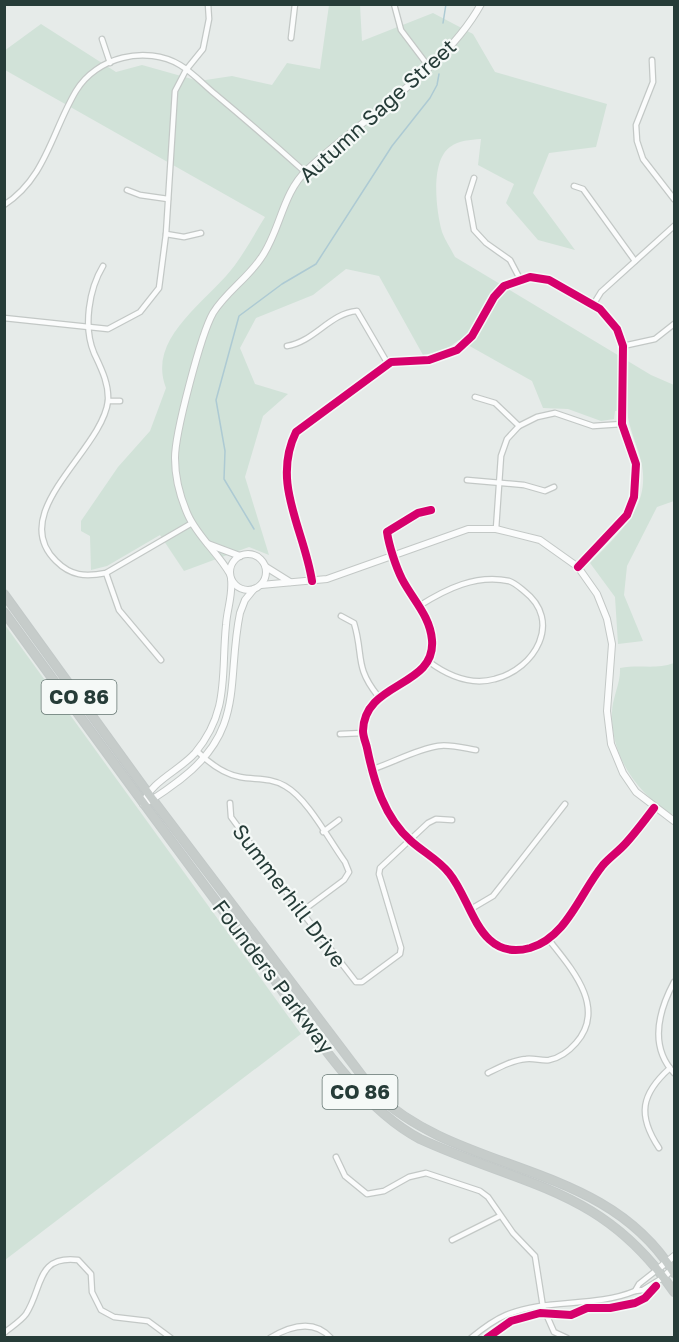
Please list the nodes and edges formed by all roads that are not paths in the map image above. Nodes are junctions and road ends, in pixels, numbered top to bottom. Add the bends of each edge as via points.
1 (208, 4) edge
2 (295, 4) edge
3 (394, 4) edge
4 (481, 4) edge
5 (291, 38) dead end
6 (102, 39) dead end
7 (652, 60) dead end
8 (110, 63) junction
9 (429, 66) junction
10 (186, 70) junction
11 (305, 172) junction
12 (474, 178) dead end
13 (574, 186) dead end
14 (127, 190) dead end
15 (675, 199) edge
16 (168, 200) junction
17 (4, 205) edge
18 (675, 226) edge
19 (201, 232) dead end
20 (166, 234) junction
21 (635, 261) junction
22 (103, 266) dead end
23 (520, 279) junction
24 (593, 305) junction
25 (4, 318) edge
26 (675, 324) edge
27 (87, 329) junction
28 (287, 346) dead end
29 (623, 346) junction
30 (388, 364) junction
31 (475, 397) dead end
32 (108, 401) junction
33 (120, 401) dead end
34 (622, 424) junction
35 (519, 426) junction
36 (466, 480) dead end
37 (498, 482) junction
38 (555, 488) dead end
39 (431, 510) dead end
40 (192, 523) junction
41 (496, 529) junction
42 (207, 544) junction
43 (394, 555) junction
44 (240, 556) junction
45 (265, 566) junction
46 (578, 567) junction
47 (106, 573) junction
48 (230, 576) junction
49 (312, 581) junction
50 (291, 582) junction
51 (261, 585) junction
52 (254, 589) junction
53 (4, 594) edge
54 (419, 606) junction
55 (4, 612) edge
56 (341, 616) dead end
57 (161, 660) dead end
58 (428, 661) junction
59 (378, 696) junction
60 (363, 733) junction
61 (340, 734) dead end
62 (476, 750) dead end
63 (197, 751) junction
64 (204, 758) junction
65 (370, 770) junction
66 (147, 792) junction
67 (153, 800) junction
68 (230, 803) dead end
69 (143, 804) junction
70 (565, 804) dead end
71 (654, 808) junction
72 (339, 820) dead end
73 (452, 820) dead end
74 (675, 821) edge
75 (322, 832) junction
76 (409, 839) junction
77 (471, 909) junction
78 (301, 912) junction
79 (549, 940) junction
80 (675, 982) edge
81 (672, 993) edge
82 (672, 1071) edge
83 (488, 1073) dead end
84 (658, 1148) dead end
85 (336, 1157) dead end
86 (500, 1216) junction
87 (452, 1240) dead end
88 (675, 1256) edge
89 (666, 1262) junction
90 (658, 1269) junction
91 (674, 1270) edge
92 (664, 1276) junction
93 (635, 1291) junction
94 (675, 1292) edge
95 (543, 1307) junction
96 (4, 1333) edge
97 (171, 1338) edge
98 (270, 1338) edge
99 (331, 1338) edge
100 (471, 1338) edge
101 (567, 1338) edge

1 - 10 street via 209,20 202,49
2 - 5 street
3 - 9 street via 401,30
4 - 9 street, Autumn Sage Street via 463,33
6 - 8 street
7 - 15 street via 653,82 636,124 637,141 644,159
8 - 10 street via 128,56 153,56 180,64
8 - 17 street via 97,68 76,90 40,170 19,196
9 - 11 street, Autumn Sage Street
10 - 11 street
10 - 16 street via 175,91
11 - 40 street, Autumn Sage Street via 261,259 220,303 207,327 175,450 177,481
12 - 23 street via 468,197 474,230 510,260
13 - 21 street via 583,189
14 - 16 street
16 - 20 street
18 - 21 street
19 - 20 street via 184,237
20 - 27 street via 159,288 140,312 108,329
21 - 24 street via 601,292
22 - 27 street via 95,279
23 - 24 street via 549,280
23 - 30 street via 499,291 472,336 457,350 429,360
24 - 29 street via 613,322
25 - 27 street
26 - 29 street via 655,339
27 - 32 street via 106,380
28 - 30 street via 300,344 346,312 357,311
29 - 34 street
30 - 49 street via 310,419 296,432 288,448 286,485 309,556
31 - 35 street via 495,403
32 - 33 street
32 - 47 street via 98,428 43,511 42,535 48,553 75,575
34 - 35 street via 593,426 555,414
34 - 46 street via 636,464 634,498 621,523
35 - 37 street via 503,447
36 - 37 street
37 - 38 street via 545,491
37 - 41 street
39 - 43 street via 389,529 387,536
40 - 42 street, Autumn Sage Street
40 - 47 street
41 - 43 street via 468,529
41 - 46 street via 540,540
42 - 44 street
42 - 48 street, Autumn Sage Street
43 - 49 street
43 - 54 street via 402,579
44 - 45 street via 257,557
44 - 48 street via 232,564
45 - 50 street
45 - 51 street via 266,576
46 - 71 street via 597,594 612,644 607,711 611,744 623,773
47 - 57 street via 119,610
48 - 52 street via 240,589
48 - 63 street via 224,691 217,715
49 - 50 street
50 - 51 street
51 - 52 street
52 - 64 street via 240,613 232,697 224,726
53 - 66 highway, Founders Parkway / CO 86
54 - 58 street via 431,634
54 - 58 street via 459,585 492,579 512,582 531,596 542,615 541,642 529,662 511,675 484,682 462,680 444,674
55 - 69 highway, Founders Parkway / CO 86
56 - 59 street via 354,623 359,638 359,663
58 - 59 street via 414,677
59 - 60 street
60 - 61 street
60 - 65 street
62 - 65 street via 440,746
63 - 64 street
63 - 66 street
64 - 67 street
64 - 75 street via 238,777 268,779 284,785 297,795
65 - 76 street via 388,813
66 - 67 highway, Founders Parkway / CO 86
66 - 69 street
67 - 69 street
67 - 89 highway, Founders Parkway / CO 86 via 362,1078 384,1101 424,1130 551,1177 590,1197 638,1232
68 - 78 street, Summerhill Drive via 231,817 266,871
69 - 90 highway, Founders Parkway / CO 86 via 347,1076 376,1109 420,1139 547,1187 585,1206 631,1240
70 - 77 street via 493,896
71 - 74 street
71 - 79 street via 625,845 603,865
72 - 75 street
73 - 76 street via 436,819
75 - 78 street via 349,872
76 - 77 street via 447,870
76 - 78 street, Summerhill Drive via 380,868 379,874 398,937 399,954 362,982 350,977
77 - 79 street via 479,929 502,947 527,948
79 - 83 street via 583,990 591,1015 585,1034 569,1052 549,1060 525,1059
80 - 81 street
81 - 82 street via 661,1012 658,1035 663,1057
82 - 84 street via 657,1081 644,1111 645,1124
85 - 86 street via 345,1176 367,1194 376,1194 426,1173 480,1191
86 - 87 street
86 - 95 street via 535,1256
88 - 89 street
89 - 90 street
89 - 91 highway, Founders Parkway / CO 86
90 - 92 highway, Founders Parkway / CO 86
90 - 93 street
91 - 92 street
92 - 93 street
92 - 94 highway, Founders Parkway / CO 86
93 - 95 street via 617,1298
95 - 100 street via 507,1314
95 - 101 street via 554,1332
96 - 97 street via 25,1314 45,1268 63,1258 78,1260 91,1274 92,1292 101,1310 114,1317 148,1321
98 - 99 street via 303,1325 323,1329

